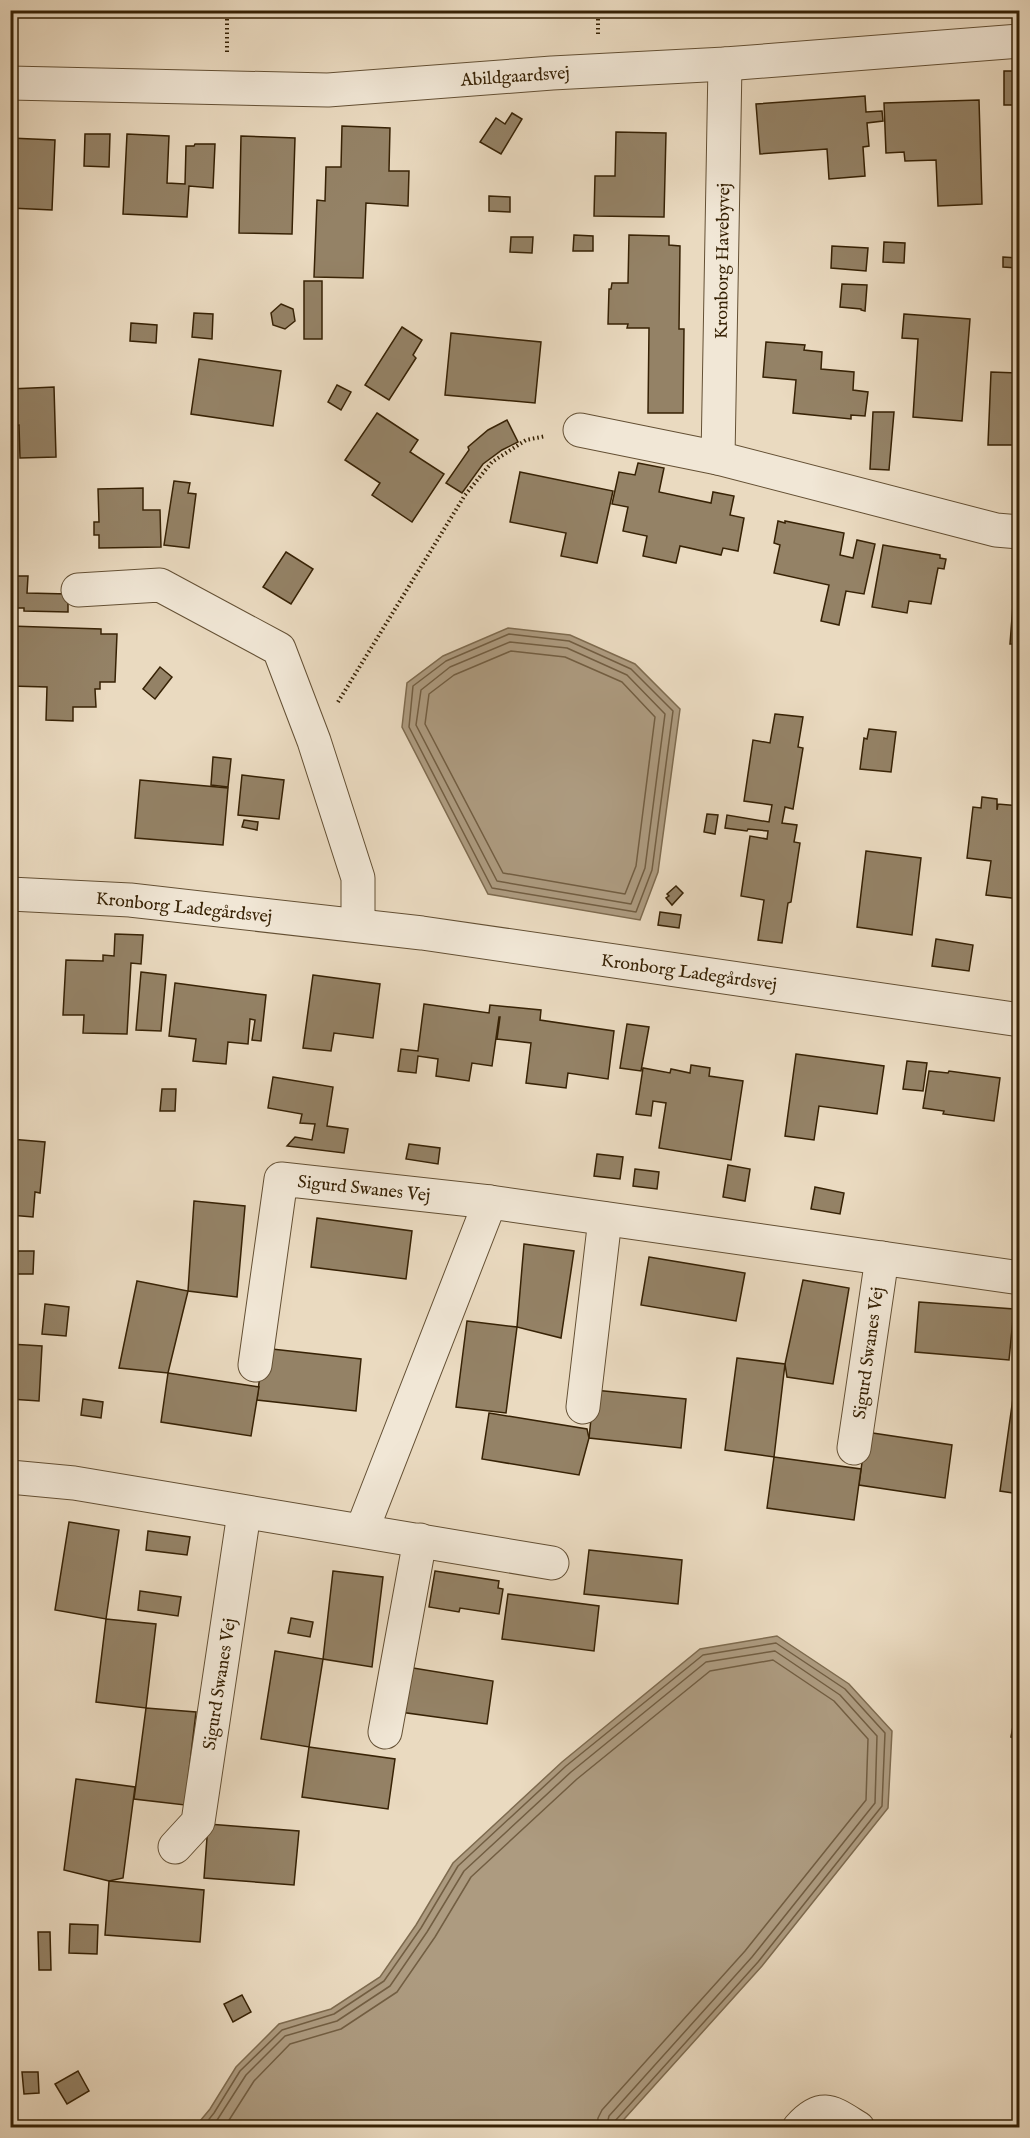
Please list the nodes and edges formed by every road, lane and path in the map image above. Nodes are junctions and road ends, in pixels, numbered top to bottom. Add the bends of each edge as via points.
1 (1020, 41) edge
2 (725, 64) junction
3 (10, 83) edge
4 (580, 430) joint
5 (718, 458) junction
6 (1020, 531) edge
7 (78, 590) dead end
8 (314, 741) junction
9 (10, 894) edge
10 (358, 925) junction
11 (1020, 1020) edge
12 (490, 1202) junction
13 (605, 1219) junction
14 (882, 1258) junction
15 (1020, 1278) edge
16 (255, 1365) dead end
17 (583, 1407) dead end
18 (854, 1448) dead end
19 (10, 1477) edge
20 (244, 1513) junction
21 (362, 1530) junction
22 (420, 1540) junction
23 (552, 1563) dead end
24 (385, 1732) dead end
25 (175, 1847) dead end
26 (799, 2127) edge
27 (858, 2127) edge

1 - 2 street, Abildgaardsvej
2 - 3 street, Abildgaardsvej via 328,90
2 - 5 street, Kronborg Havebyvej
4 - 5 street
4 - 8 path via 526,440 492,462 465,495
5 - 6 street via 996,530
7 - 8 street via 160,585 279,649
8 - 10 street via 358,878
9 - 10 street, Kronborg Ladegårdsvej via 130,900
10 - 11 street, Kronborg Ladegårdsvej
12 - 13 street, Sigurd Swanes Vej
12 - 16 street, Sigurd Swanes Vej via 281,1179
12 - 21 street
13 - 14 street, Sigurd Swanes Vej
13 - 17 street
14 - 15 street, Sigurd Swanes Vej
14 - 18 street, Sigurd Swanes Vej
19 - 20 street via 74,1483
20 - 21 street
20 - 25 street, Sigurd Swanes Vej via 198,1822
21 - 22 street
22 - 23 street
22 - 24 street
26 - 27 street via 821,2110

